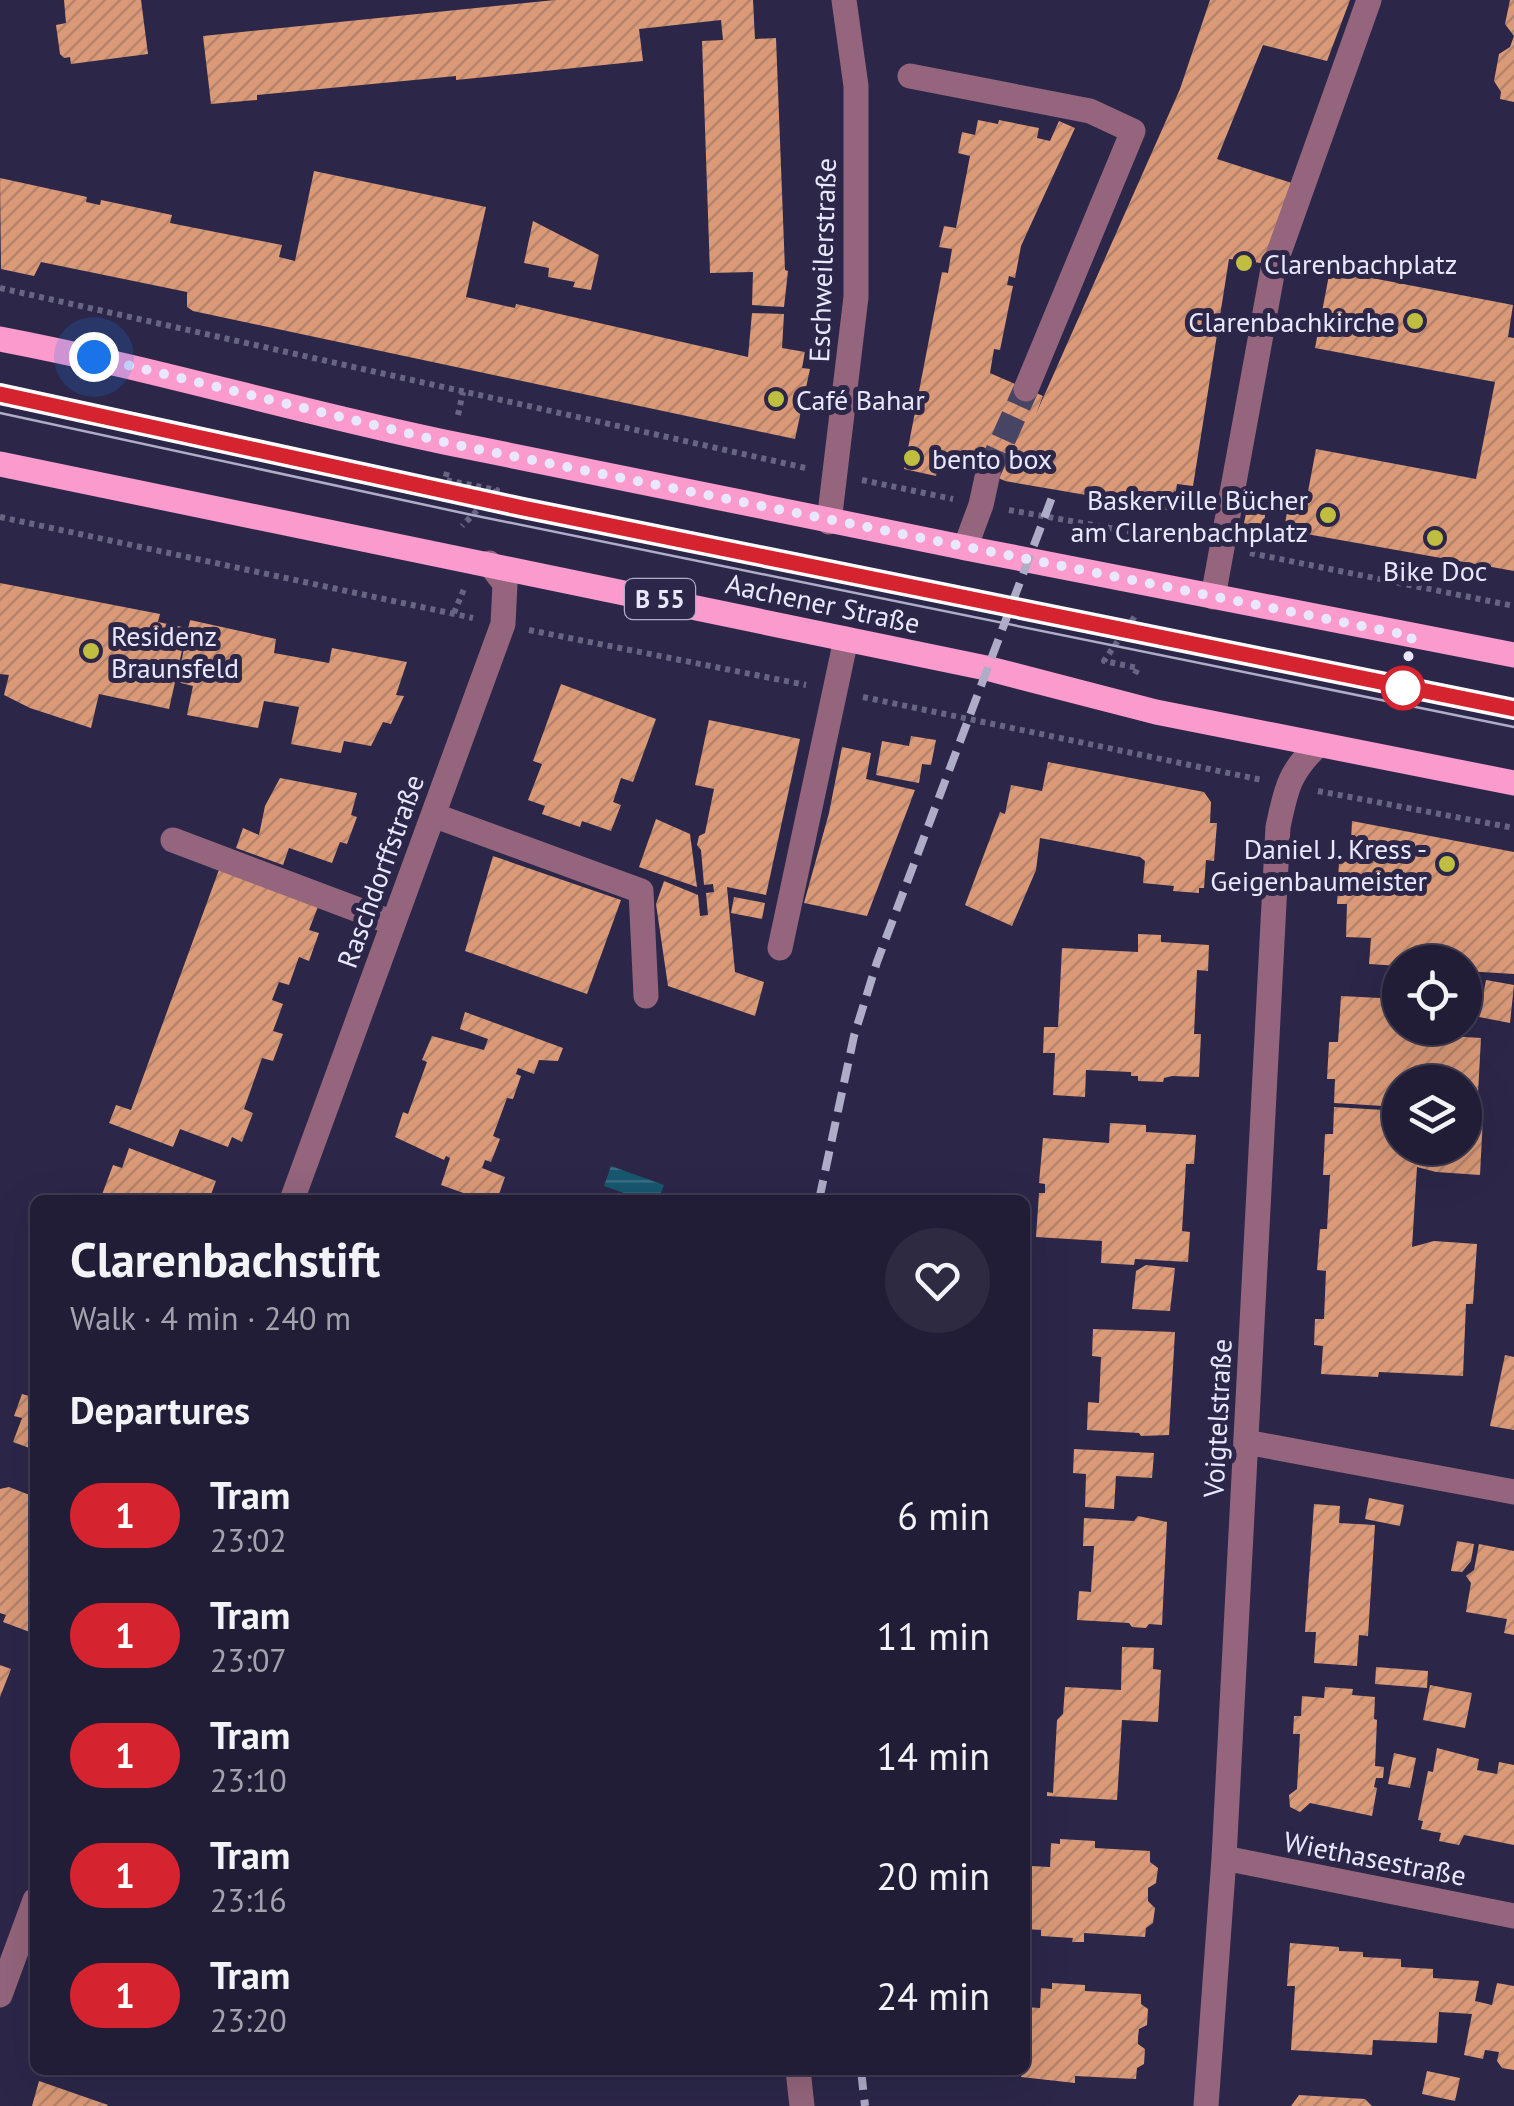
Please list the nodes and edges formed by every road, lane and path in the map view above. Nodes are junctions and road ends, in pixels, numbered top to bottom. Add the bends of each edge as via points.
1 (844, 0) edge
2 (1369, 0) edge
3 (910, 76) dead end
4 (0, 288) edge
5 (0, 339) edge
6 (1026, 389) tunnel mouth
7 (463, 392) junction
8 (452, 444) junction
9 (0, 464) edge
10 (988, 473) tunnel mouth
11 (835, 474) junction
12 (981, 505) junction
13 (0, 516) edge
14 (829, 522) junction
15 (1108, 527) junction
16 (965, 548) junction
17 (1222, 548) junction
18 (483, 562) junction
19 (1099, 575) junction
20 (1214, 597) junction
21 (1514, 606) edge
22 (454, 613) junction
23 (1122, 614) dead end
24 (503, 624) junction
25 (846, 638) junction
26 (1514, 655) edge
27 (834, 691) junction
28 (1122, 703) junction
29 (1318, 745) junction
30 (1106, 747) junction
31 (1514, 783) edge
32 (1287, 785) junction
33 (433, 814) junction
34 (1514, 828) edge
35 (173, 840) dead end
36 (393, 923) junction
37 (780, 948) dead end
38 (646, 996) dead end
39 (294, 1195) edge
40 (1246, 1442) junction
41 (1514, 1492) edge
42 (1224, 1858) junction
43 (30, 1914) edge
44 (1514, 1916) edge
45 (0, 1995) edge
46 (799, 2075) edge
47 (802, 2106) edge
48 (1206, 2106) edge

1 - 11 street, Eschweilerstraße via 856,86 856,297
2 - 17 street via 1273,269
3 - 6 street via 1090,111 1133,131
4 - 7 path
5 - 8 main road
7 - 8 path
7 - 11 path
8 - 14 main road
8 - 18 path via 445,480 498,490 461,527 490,533
9 - 18 main road, Aachener Straße / B 55
10 - 12 street
11 - 12 path
11 - 14 street, Eschweilerstraße
12 - 15 path
12 - 16 street
13 - 22 path
14 - 16 main road
15 - 17 path
15 - 19 path
16 - 19 main road
17 - 20 street
17 - 21 path
18 - 22 path
18 - 24 street, Raschdorffstraße via 505,584
18 - 25 main road, Aachener Straße / B 55
19 - 20 main road
20 - 26 main road
22 - 24 path
23 - 28 path via 1138,617 1104,660 1138,668
24 - 27 path
24 - 33 street, Raschdorffstraße
25 - 27 street
25 - 28 main road, Aachener Straße / B 55
27 - 30 path
27 - 37 street
28 - 29 main road, Aachener Straße / B 55
28 - 30 path
29 - 31 main road, Aachener Straße / B 55
29 - 32 street, Voigtelstraße
30 - 32 path
32 - 34 path
32 - 40 street, Voigtelstraße via 1278,827
33 - 36 street, Raschdorffstraße
33 - 38 street via 642,891
35 - 36 street
36 - 39 street, Raschdorffstraße
40 - 41 street
40 - 42 street, Voigtelstraße
42 - 44 street, Wiethasestraße
42 - 48 street, Voigtelstraße
43 - 45 street
46 - 47 street

